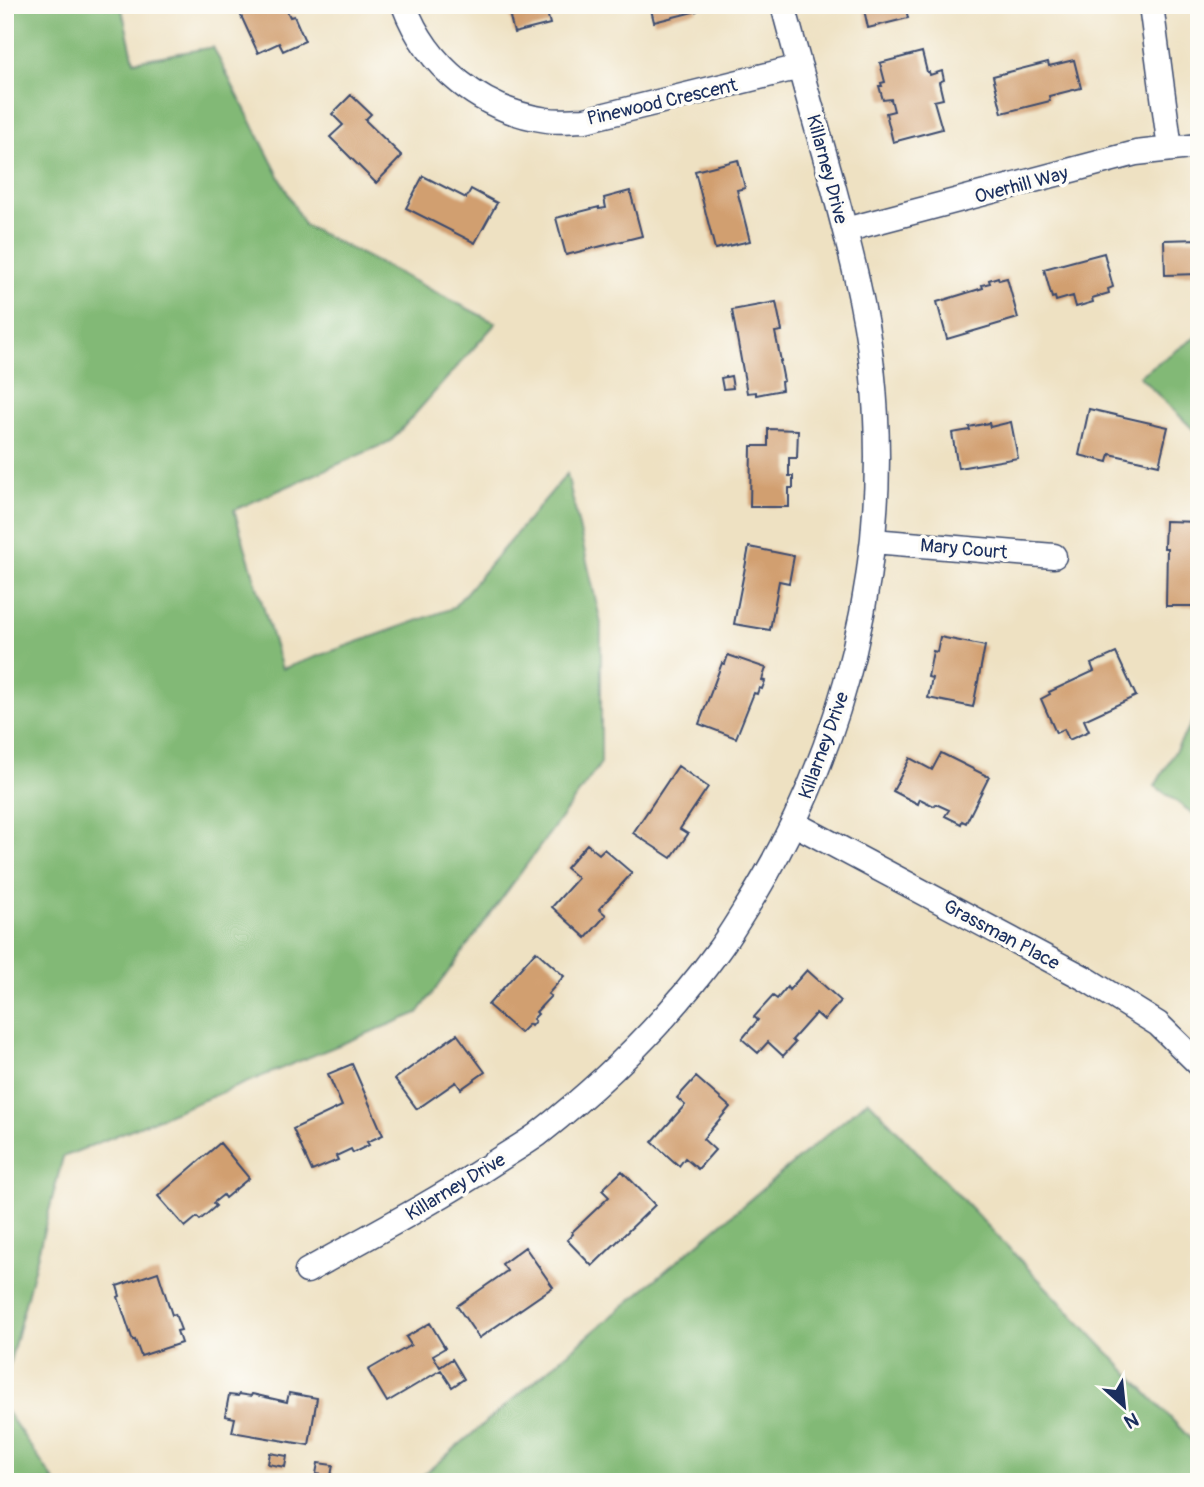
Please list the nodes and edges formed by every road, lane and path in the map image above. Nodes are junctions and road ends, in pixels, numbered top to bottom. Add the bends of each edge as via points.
1 (404, 5) edge
2 (783, 5) edge
3 (1152, 5) edge
4 (800, 67) junction
5 (1199, 146) edge
6 (1170, 149) junction
7 (845, 230) junction
8 (873, 541) junction
9 (1054, 556) dead end
10 (793, 823) junction
11 (1199, 1064) edge
12 (307, 1271) dead end

1 - 4 street, Pinewood Crescent via 438,64 465,88 513,113 549,120 585,120
2 - 4 street, Killarney Drive
3 - 6 street
4 - 7 street, Killarney Drive
5 - 6 street, Overhill Way
6 - 7 street, Overhill Way via 1123,157
7 - 8 street, Killarney Drive via 872,368 877,455
8 - 9 street, Mary Court
8 - 10 street, Killarney Drive via 860,630 837,715
10 - 11 street, Grassman Place via 1086,979 1158,1024
10 - 12 street, Killarney Drive via 767,876 719,950 664,1018 603,1080 535,1136 461,1185

